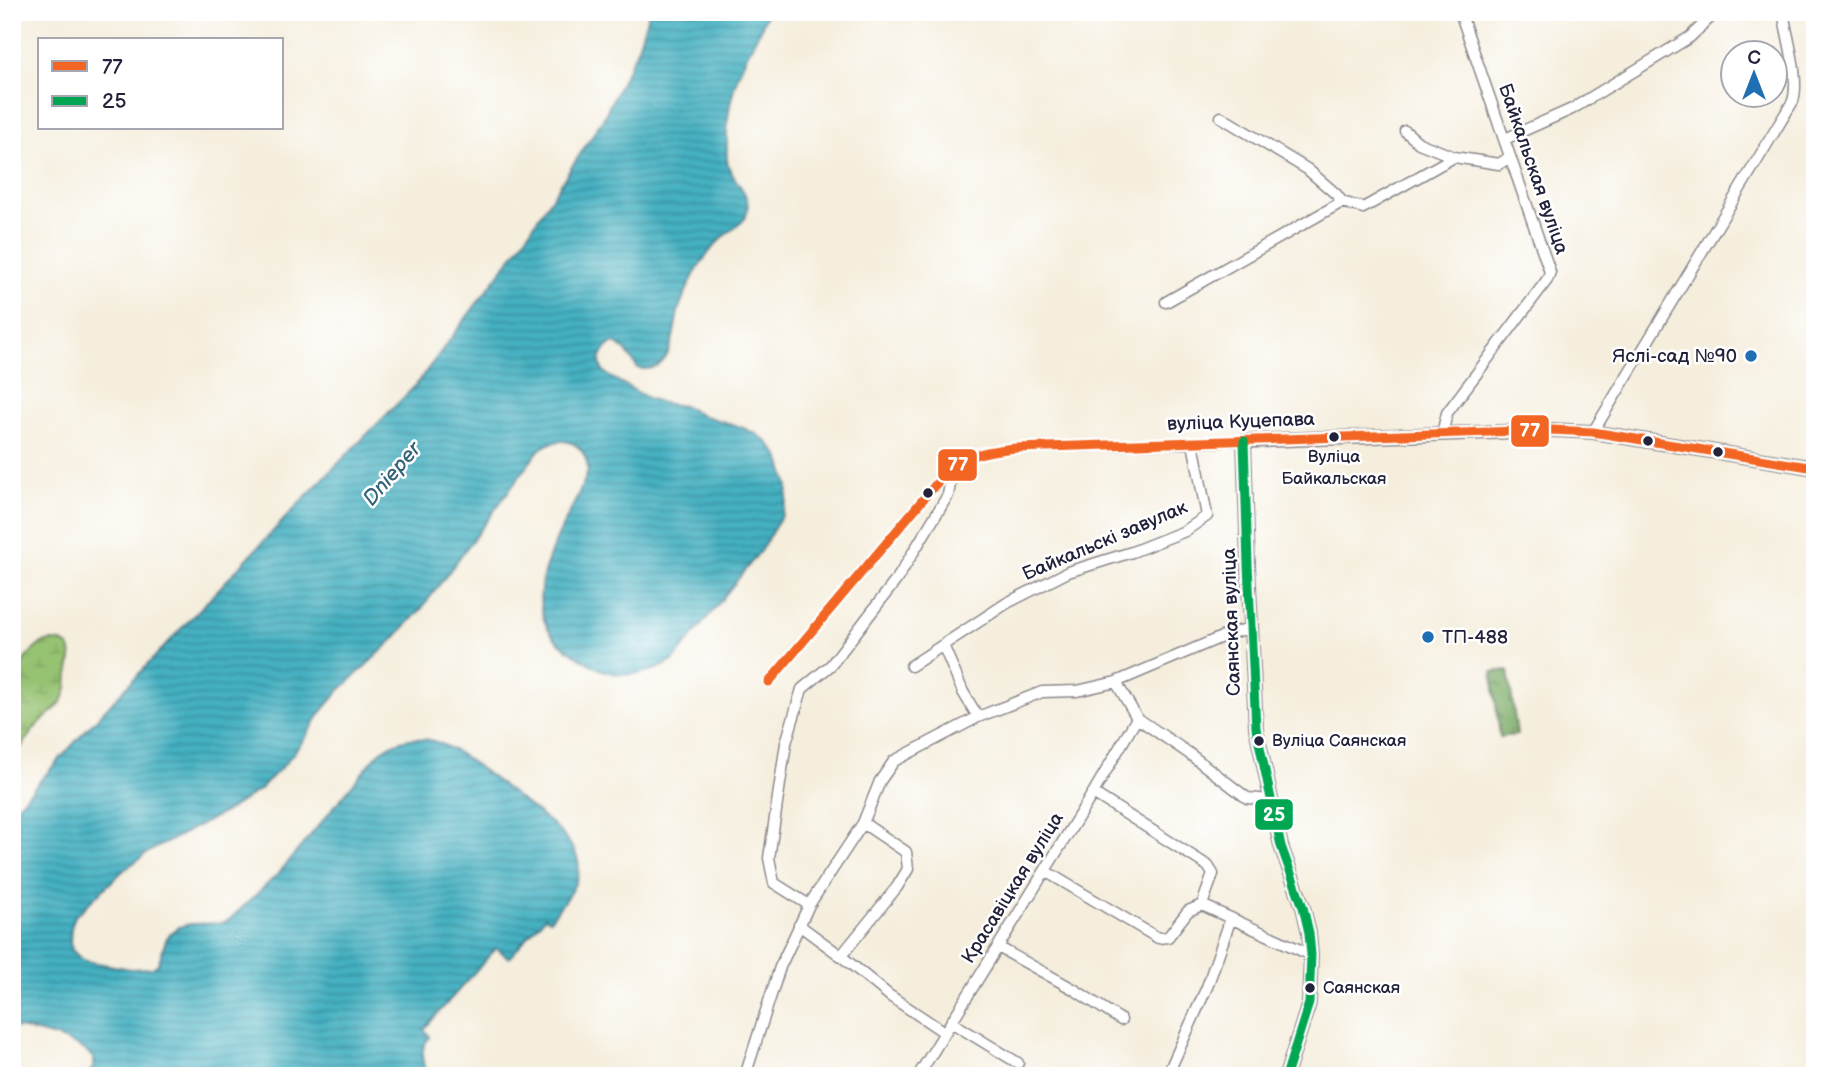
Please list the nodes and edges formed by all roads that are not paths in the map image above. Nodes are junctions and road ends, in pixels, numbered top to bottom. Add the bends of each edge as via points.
1 (1460, 12) edge
2 (1716, 12) edge
3 (1783, 12) edge
4 (1221, 117) dead end
5 (1405, 131) dead end
6 (1505, 139) junction
7 (1454, 157) junction
8 (1510, 157) junction
9 (1342, 202) junction
10 (1166, 303) dead end
11 (1593, 432) junction
12 (1442, 434) junction
13 (1244, 441) junction
14 (1193, 443) junction
15 (953, 468) junction
16 (1815, 468) edge
17 (1251, 628) junction
18 (943, 645) junction
19 (911, 666) dead end
20 (769, 682) dead end
21 (1116, 682) junction
22 (978, 717) junction
23 (1137, 718) junction
24 (1093, 793) junction
25 (1271, 800) junction
26 (863, 823) junction
27 (1045, 871) junction
28 (809, 905) junction
29 (1202, 905) junction
30 (1231, 918) junction
31 (799, 925) junction
32 (998, 947) junction
33 (1311, 955) junction
34 (841, 956) junction
35 (1121, 1020) dead end
36 (948, 1027) junction
37 (1018, 1063) dead end
38 (745, 1076) edge
39 (918, 1076) edge
40 (1167, 1076) edge
41 (1286, 1076) edge

1 - 6 street, Байкальская вуліца
2 - 6 street via 1690,37 1572,109
3 - 11 street via 1795,76 1793,101
4 - 9 street via 1307,169
5 - 7 street via 1419,144
6 - 8 street, Байкальская вуліца
7 - 8 street via 1499,164
7 - 9 street via 1363,208
8 - 12 street, Байкальская вуліца via 1550,272 1447,413
9 - 10 street
11 - 12 main road, вуліца Куцепава
11 - 16 main road, вуліца Куцепава
12 - 13 main road, вуліца Куцепава
13 - 14 street, вуліца Куцепава
13 - 17 main road, Саянская вуліца
14 - 15 street, вуліца Куцепава via 1001,450 973,455
14 - 18 street, Байкальскі завулак via 1207,516 1185,531 1143,548 1068,572 1007,603
15 - 20 street, вуліца Куцепава
15 - 28 street via 948,495 897,579 831,665 802,689 786,743 769,858 774,883
17 - 21 street
17 - 25 main road, Саянская вуліца via 1256,728
18 - 19 street, Байкальскі завулак
18 - 22 street
21 - 22 street via 1077,691 1042,692
21 - 23 street
22 - 26 street via 894,761 880,781
23 - 24 street, Красавіцкая вуліца
23 - 25 street via 1247,798
24 - 27 street, Красавіцкая вуліца
24 - 29 street via 1208,866 1213,874
25 - 33 main road, Саянская вуліца via 1281,846 1303,907
26 - 28 street
26 - 34 street via 906,852 908,869
27 - 29 street via 1158,938 1168,937 1188,911
27 - 32 street, Красавіцкая вуліца
28 - 31 street
29 - 30 street
30 - 33 street
30 - 40 street via 1207,987
31 - 34 street
31 - 38 street via 780,967
32 - 35 street
32 - 36 street, Красавіцкая вуліца
33 - 41 main road, Саянская вуліца via 1309,1003
34 - 36 street via 890,996
36 - 37 street
36 - 39 street, Красавіцкая вуліца

